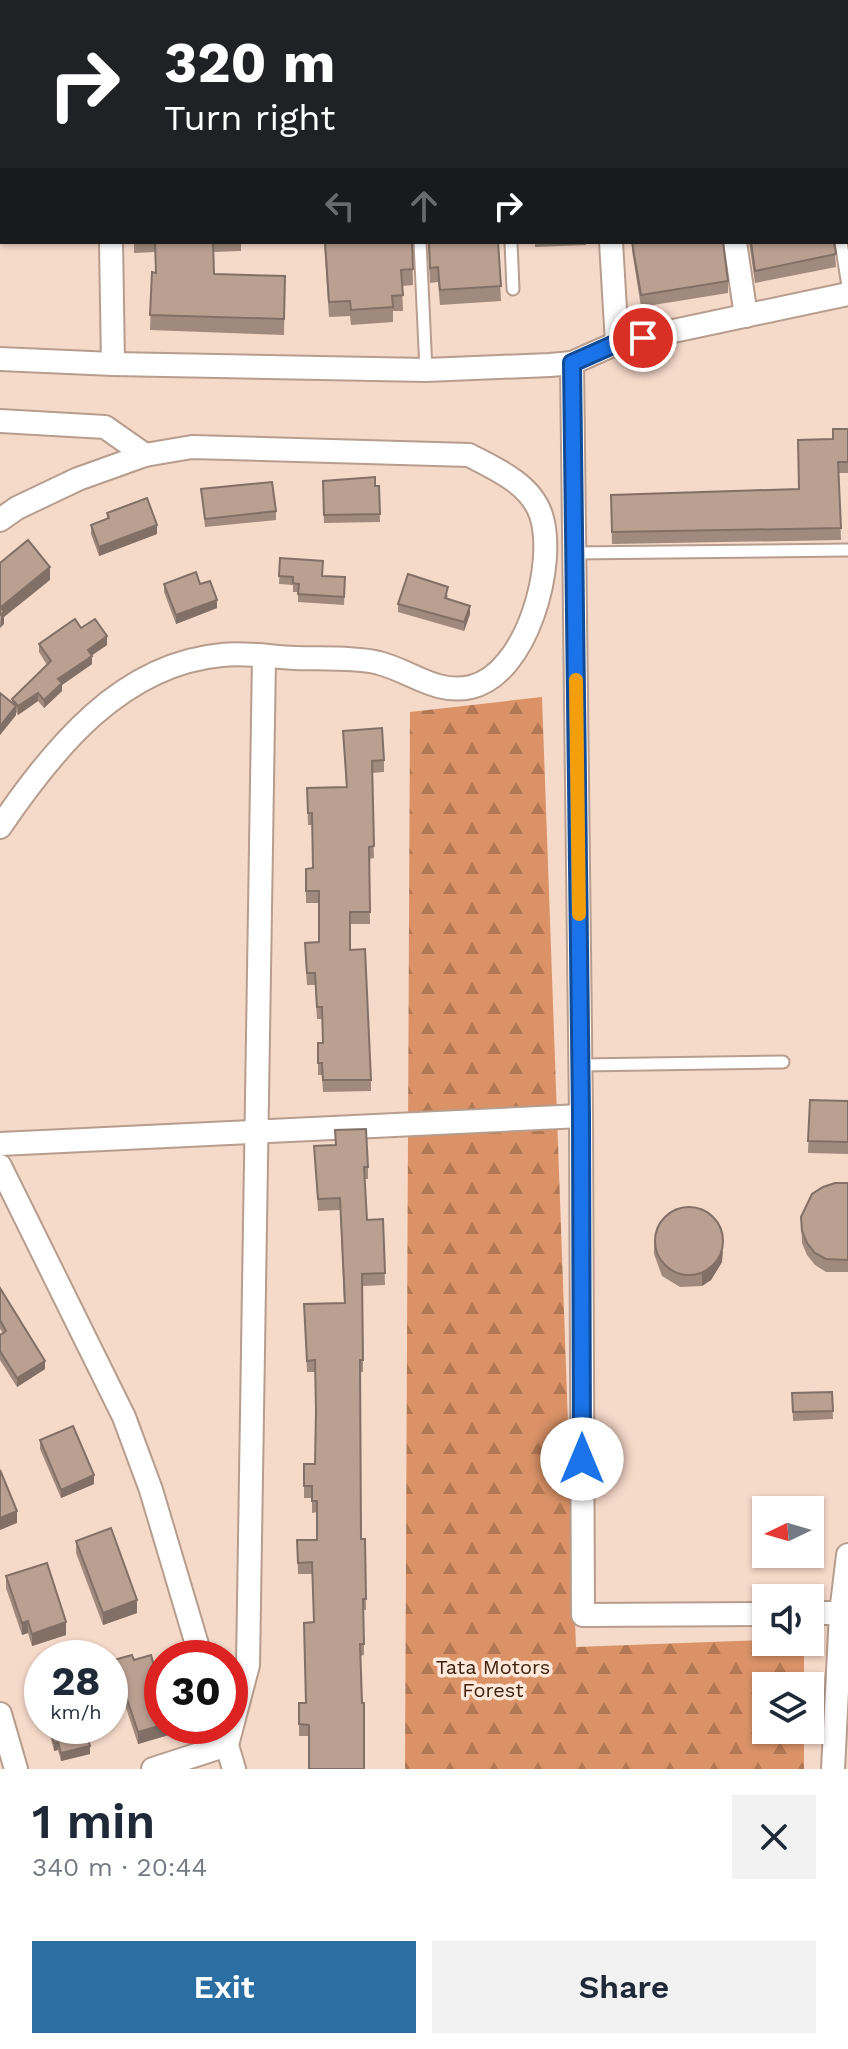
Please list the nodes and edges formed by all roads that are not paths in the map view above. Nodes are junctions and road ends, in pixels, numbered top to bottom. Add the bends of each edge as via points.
1 (111, 244) edge
2 (420, 244) edge
3 (511, 244) edge
4 (611, 244) edge
5 (735, 244) edge
6 (841, 244) edge
7 (848, 286) edge
8 (513, 289) dead end
9 (848, 294) edge
10 (746, 316) junction
11 (617, 343) junction
12 (0, 359) edge
13 (572, 363) junction
14 (113, 364) junction
15 (426, 370) junction
16 (0, 421) edge
17 (145, 455) junction
18 (0, 520) edge
19 (848, 550) edge
20 (574, 553) junction
21 (264, 657) junction
22 (0, 827) edge
23 (783, 1062) dead end
24 (581, 1065) junction
25 (581, 1116) junction
26 (257, 1130) junction
27 (0, 1144) edge
28 (0, 1166) edge
29 (848, 1555) edge
30 (824, 1613) edge
31 (841, 1613) junction
32 (752, 1614) edge
33 (196, 1640) edge
34 (248, 1665) edge
35 (0, 1714) edge
36 (207, 1744) edge
37 (226, 1744) edge
38 (16, 1769) edge
39 (153, 1769) edge
40 (234, 1769) edge
41 (833, 1769) edge

1 - 14 street
2 - 15 lane
3 - 8 lane
4 - 11 street
5 - 10 street
6 - 7 lane
9 - 10 street
10 - 11 street
11 - 13 street
12 - 14 street
13 - 15 street
13 - 20 street
14 - 15 street
16 - 17 street via 105,427
17 - 18 street via 78,479
17 - 21 street via 192,447 469,455 527,491 541,514 546,540 538,595 516,652 495,676 471,687 441,688 379,662
19 - 20 lane
20 - 24 street
21 - 22 street via 224,654 197,659 125,688 94,712
21 - 26 street
23 - 24 lane
24 - 25 street
25 - 26 street
25 - 32 street via 583,1615
26 - 27 street
26 - 34 street
28 - 33 street via 124,1417
29 - 31 street
30 - 31 street
31 - 41 street
35 - 38 street
36 - 39 street
37 - 40 street

